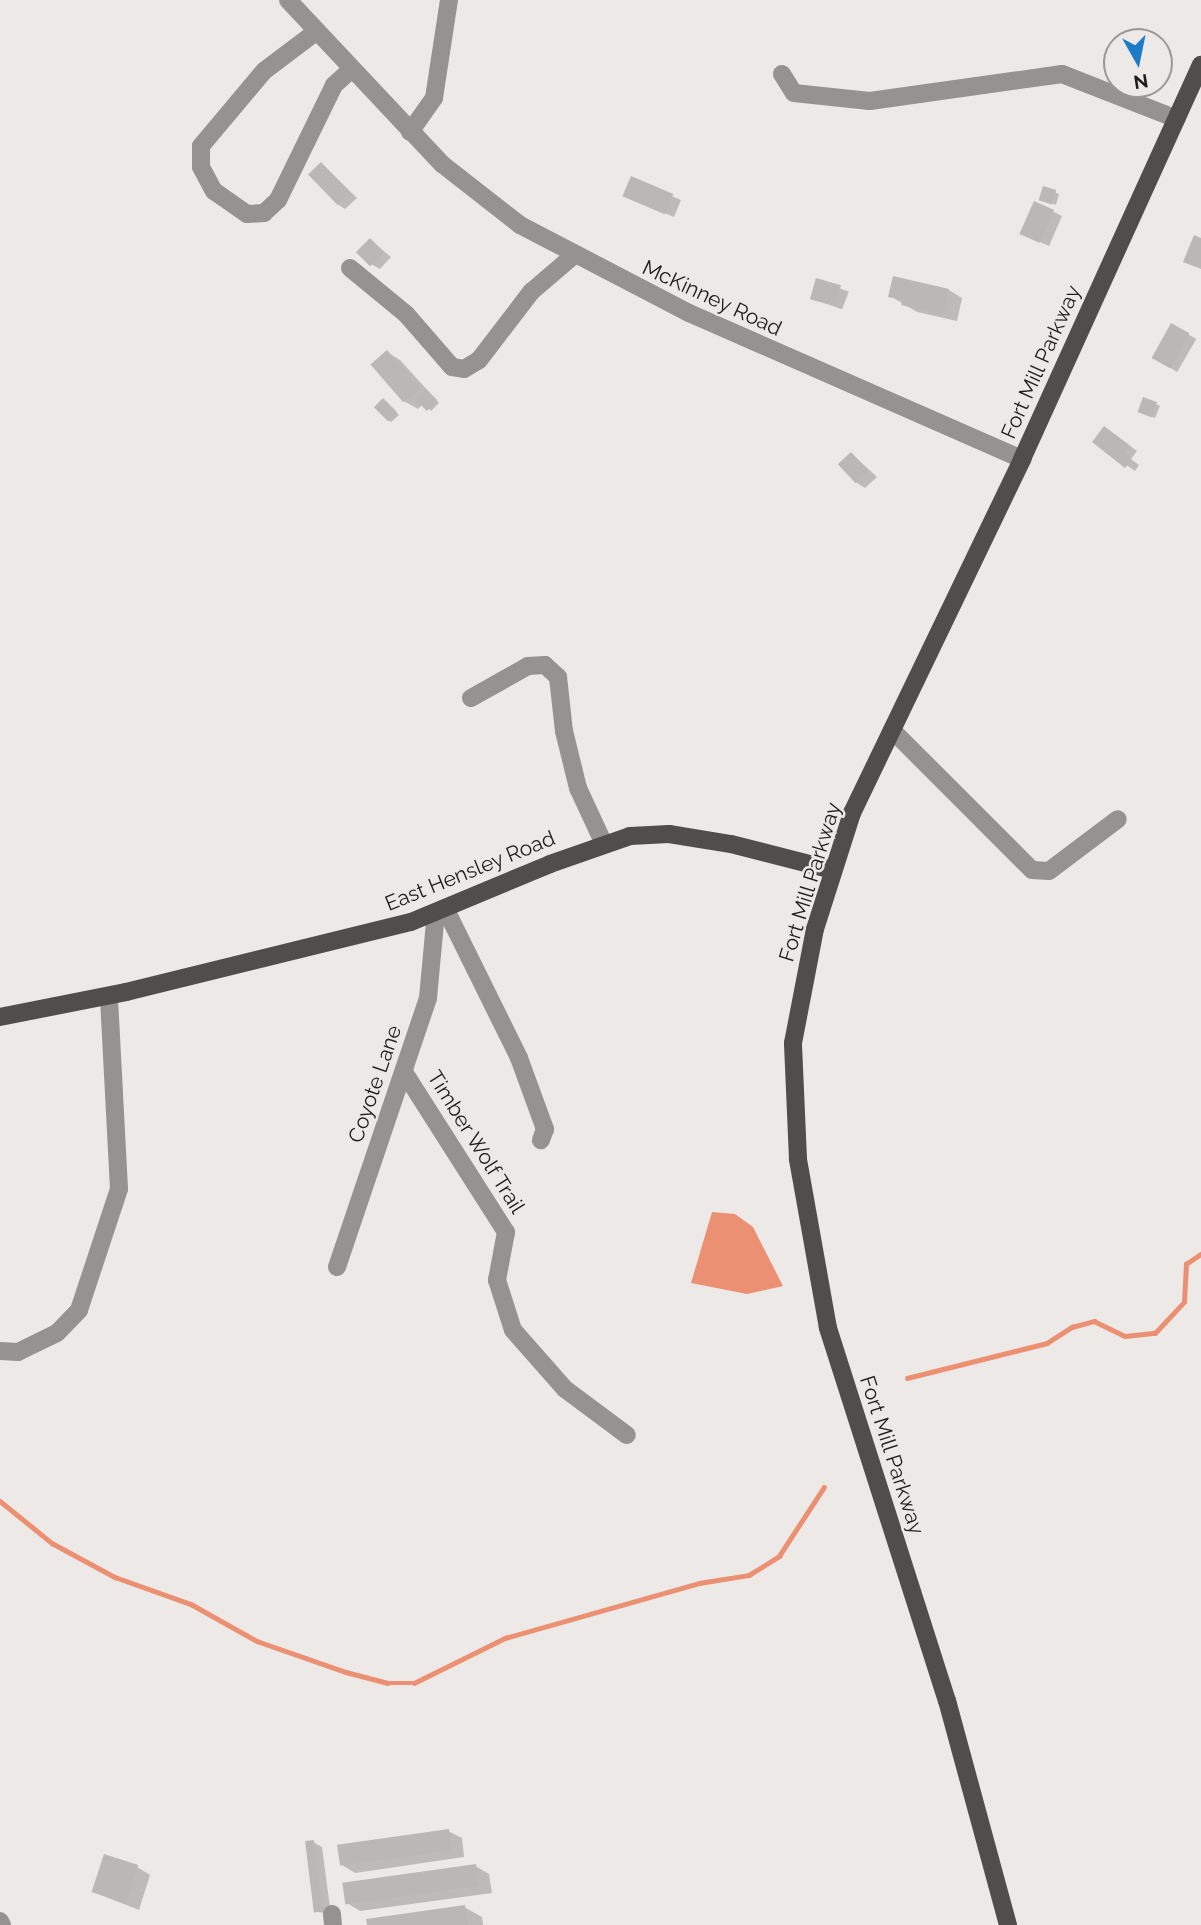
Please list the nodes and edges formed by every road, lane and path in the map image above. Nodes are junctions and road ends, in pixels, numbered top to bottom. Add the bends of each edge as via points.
1 (288, 0) edge
2 (449, 0) edge
3 (317, 31) junction
4 (1201, 65) edge
5 (352, 69) junction
6 (782, 74) dead end
7 (1177, 119) junction
8 (410, 132) junction
9 (573, 256) junction
10 (350, 268) dead end
11 (1022, 459) junction
12 (471, 698) dead end
13 (892, 730) junction
14 (1118, 819) dead end
15 (604, 844) junction
16 (833, 870) junction
17 (441, 910) junction
18 (109, 996) junction
19 (0, 1017) edge
20 (404, 1072) junction
21 (541, 1140) dead end
22 (337, 1267) dead end
23 (0, 1351) edge
24 (627, 1435) dead end
25 (1008, 1925) edge

1 - 3 street, McKinney Road
2 - 8 street via 434,98
3 - 5 street, McKinney Road
3 - 5 street via 264,71 201,146 201,167 214,191 247,214 264,213 278,200 334,85
4 - 7 main road, Fort Mill Parkway
5 - 8 street, McKinney Road
6 - 7 street via 794,93 870,101 1062,74
7 - 11 main road, Fort Mill Parkway
8 - 9 street, McKinney Road via 520,225
9 - 10 street via 531,292 479,360 464,369 452,367 407,314
9 - 11 street, McKinney Road via 846,385
11 - 13 main road, Fort Mill Parkway
12 - 15 street via 528,666 545,665 558,677 564,731 578,788
13 - 14 street via 1032,870 1049,871
13 - 16 main road, Fort Mill Parkway via 852,813
15 - 16 main road, East Hensley Road via 630,836 669,834 731,844
15 - 17 main road, East Hensley Road
16 - 25 main road, Fort Mill Parkway via 815,929 793,1043 798,1158 809,1235 828,1328 947,1701
17 - 18 main road, East Hensley Road via 329,945
17 - 20 street, Coyote Lane via 428,998
17 - 21 street via 519,1058 545,1129
18 - 19 main road, East Hensley Road
18 - 23 street via 119,1189 79,1310 57,1333 18,1352
20 - 22 street, Coyote Lane
20 - 24 street, Timber Wolf Trail via 506,1233 498,1280 513,1331 565,1389

